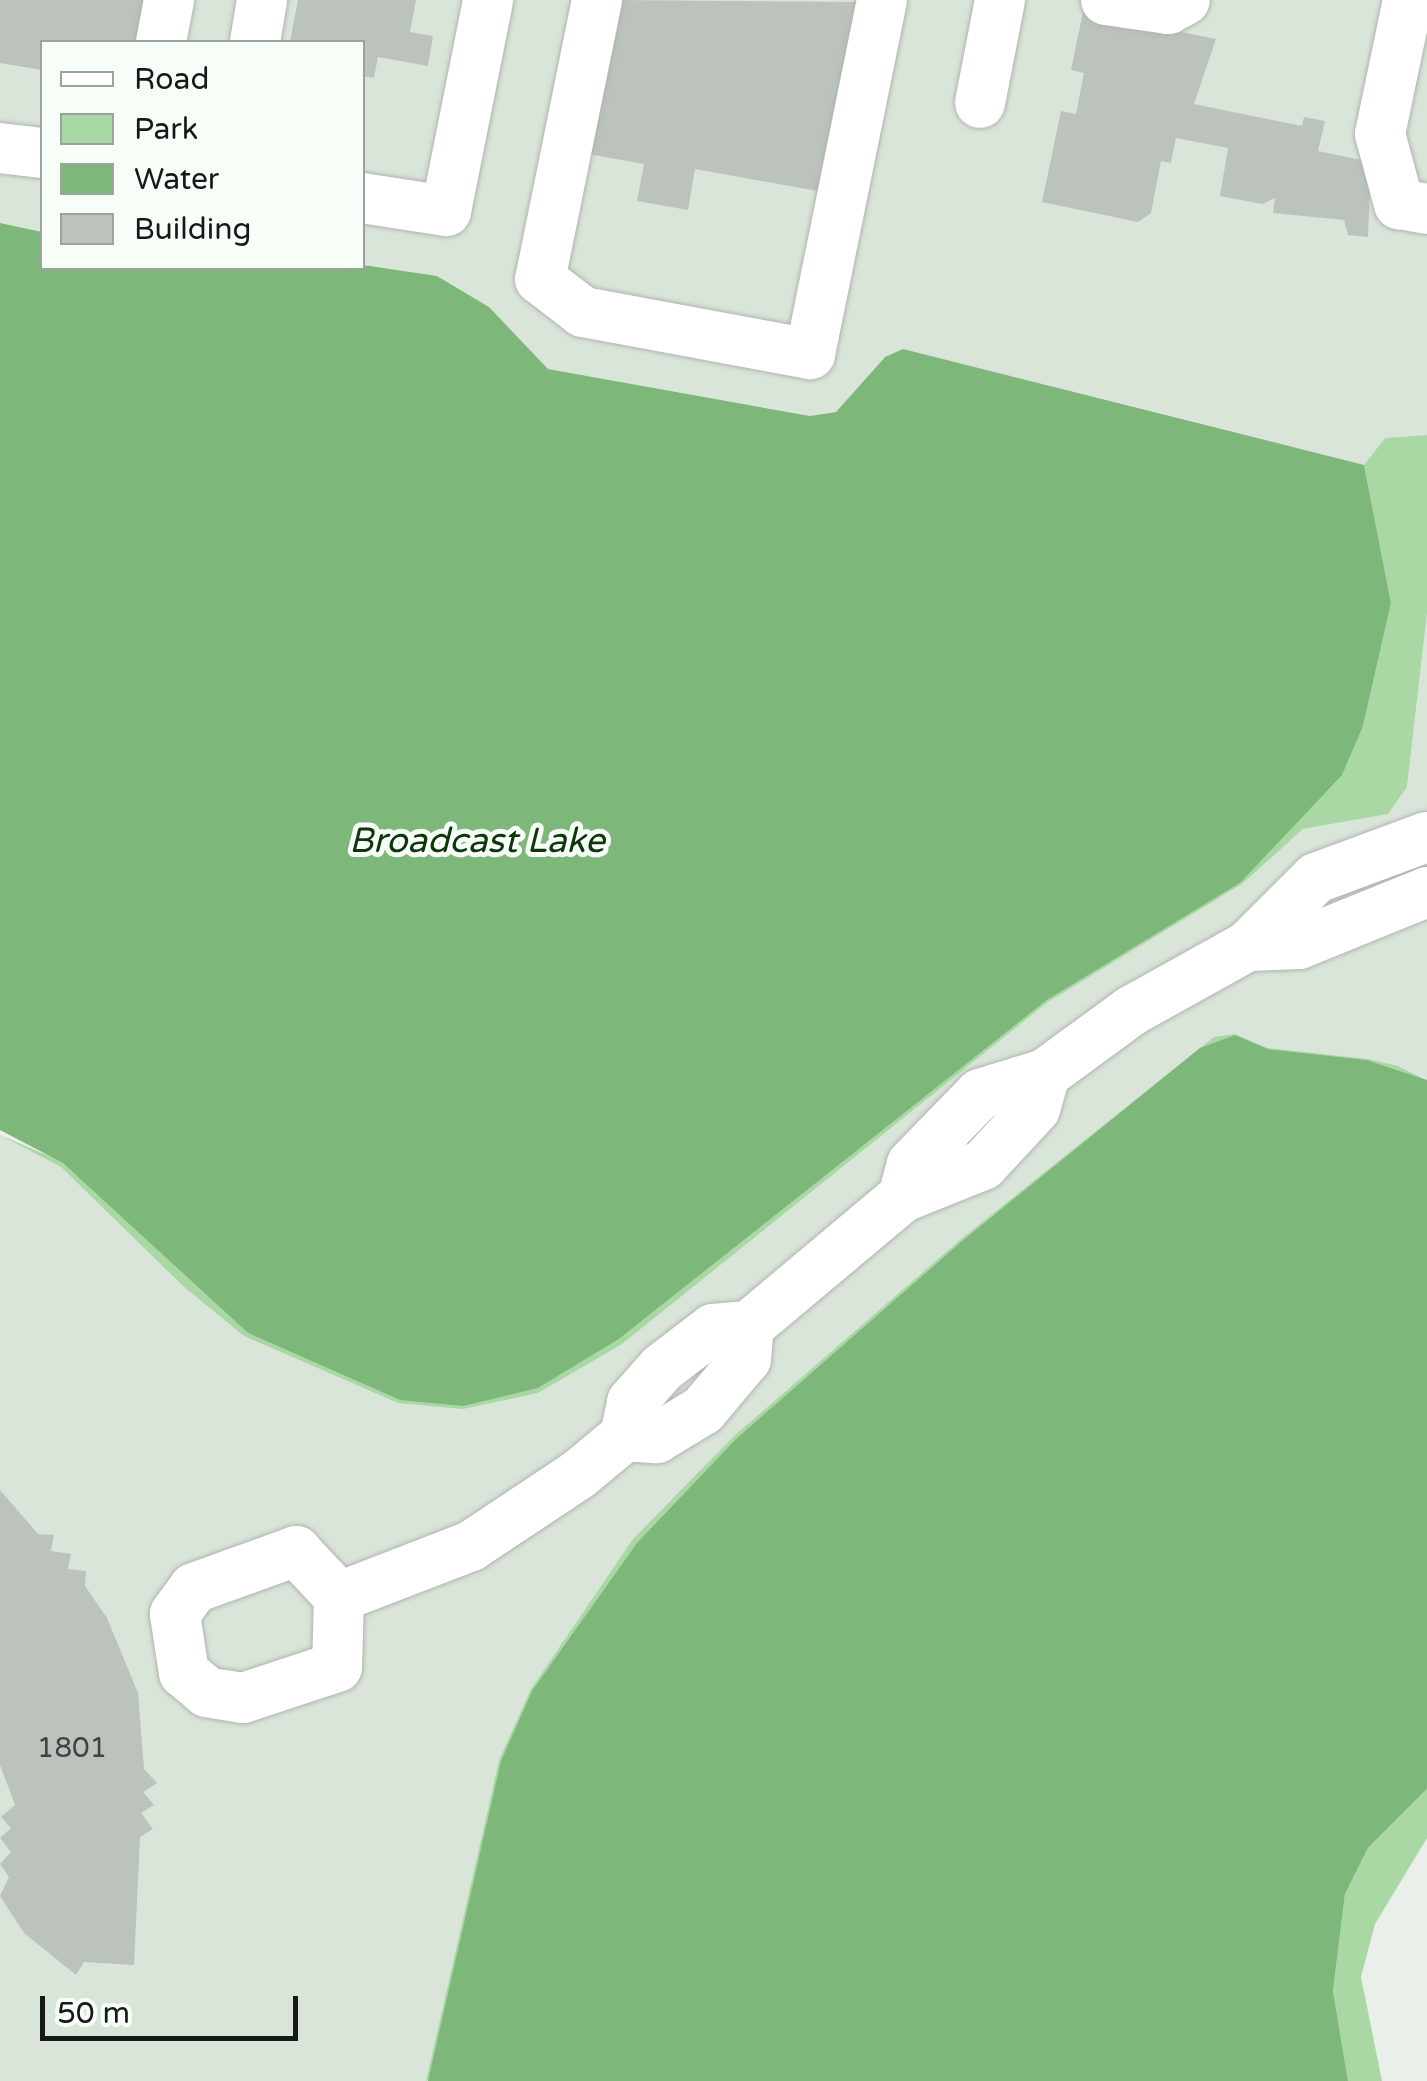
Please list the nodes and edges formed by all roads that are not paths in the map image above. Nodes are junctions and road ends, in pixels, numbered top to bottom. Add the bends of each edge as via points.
1 (169, 0) edge
2 (262, 0) edge
3 (488, 0) edge
4 (596, 0) edge
5 (882, 0) edge
6 (1000, 0) edge
7 (1106, 0) edge
8 (1186, 0) edge
9 (1408, 0) edge
10 (161, 40) edge
11 (255, 40) edge
12 (980, 103) dead end
13 (0, 148) edge
14 (40, 153) edge
15 (365, 198) edge
16 (1427, 209) edge
17 (1427, 837) edge
18 (1427, 892) edge
19 (1248, 946) junction
20 (339, 1598) dead end

1 - 10 lane
2 - 11 lane
3 - 15 lane via 446,212
4 - 5 lane via 540,279 584,312 810,354
6 - 12 lane
7 - 8 lane via 1168,9
9 - 16 lane via 1380,134 1398,204
13 - 14 lane
17 - 19 lane via 1316,878
18 - 19 lane via 1299,944
19 - 20 lane via 1131,1011 1045,1074 1035,1109 998,1152 944,1187 902,1198 749,1326 746,1358 703,1410 656,1438 625,1436 471,1546

